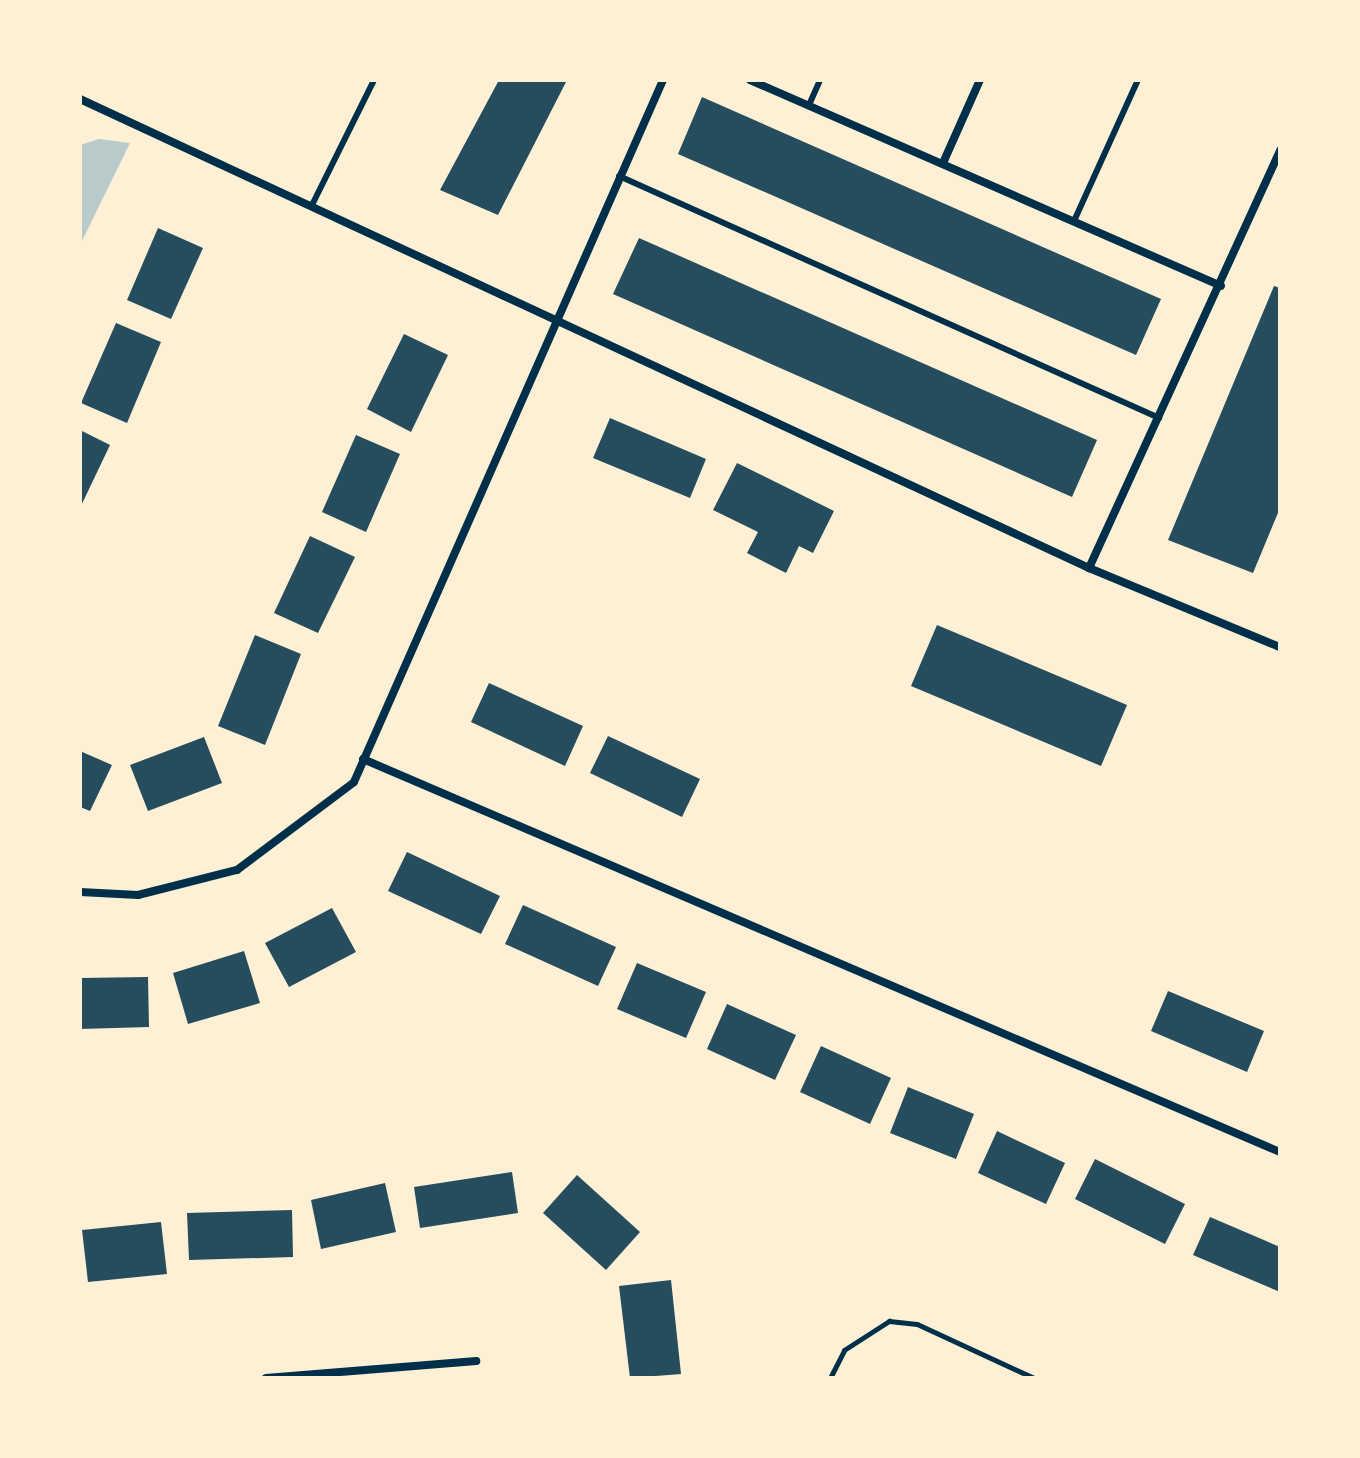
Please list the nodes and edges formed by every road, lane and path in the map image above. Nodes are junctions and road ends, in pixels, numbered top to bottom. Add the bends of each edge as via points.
1 (374, 80) edge
2 (663, 80) edge
3 (750, 80) edge
4 (820, 80) edge
5 (980, 80) edge
6 (1138, 80) edge
7 (80, 99) edge
8 (809, 105) junction
9 (1280, 150) edge
10 (943, 163) junction
11 (619, 176) junction
12 (312, 205) junction
13 (1074, 221) junction
14 (1221, 286) junction
15 (555, 317) junction
16 (1159, 418) junction
17 (1089, 568) junction
18 (1280, 647) edge
19 (363, 759) junction
20 (80, 892) edge
21 (1280, 1152) edge
22 (476, 1361) dead end
23 (266, 1378) edge
24 (830, 1378) edge
25 (1034, 1378) edge

1 - 12 lane
2 - 11 street
3 - 8 street
4 - 8 lane
5 - 10 street
6 - 13 lane
7 - 12 street
8 - 10 street
9 - 14 street
10 - 13 street
11 - 15 street
11 - 16 lane
12 - 15 street
13 - 14 street
14 - 16 street
15 - 17 street
15 - 19 street
16 - 17 street
17 - 18 street
19 - 20 street via 354,782 237,870 138,895
19 - 21 street
22 - 23 street
24 - 25 path via 844,1350 889,1321 917,1324

